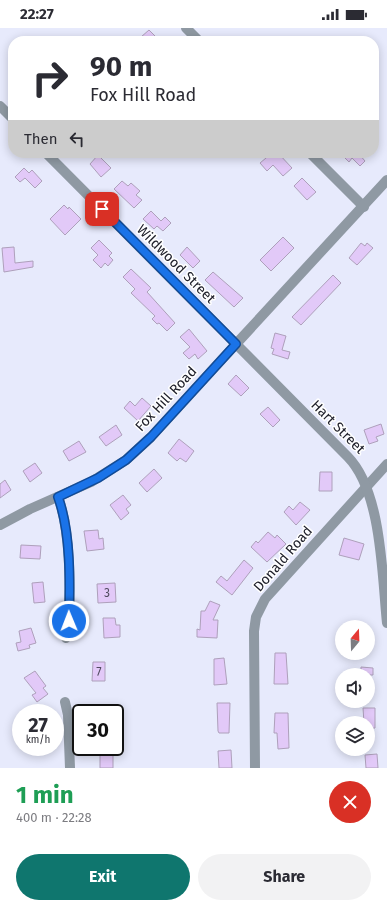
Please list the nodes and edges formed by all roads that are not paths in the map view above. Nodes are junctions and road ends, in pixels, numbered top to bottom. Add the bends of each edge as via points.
1 (186, 28) edge
2 (194, 36) edge
3 (0, 106) edge
4 (8, 114) edge
5 (51, 158) edge
6 (315, 158) edge
7 (387, 180) edge
8 (364, 207) junction
9 (236, 344) junction
10 (387, 464) edge
11 (367, 486) junction
12 (58, 497) junction
13 (0, 526) edge
14 (387, 623) edge
15 (66, 638) dead end
16 (65, 702) dead end
17 (70, 768) edge
18 (255, 768) edge

1 - 2 street
3 - 4 street
5 - 9 street, Wildwood Street
6 - 8 street
7 - 8 street, Fox Hill Road
8 - 9 street, Fox Hill Road
9 - 11 street, Hart Street via 352,460
9 - 12 street, Fox Hill Road via 151,437 126,460 96,479
10 - 11 street, Donald Road
11 - 14 street, Hart Street via 377,523
11 - 18 street, Donald Road via 270,594 258,612 254,631
12 - 13 street, Fox Hill Road
12 - 15 street via 67,536 69,620
16 - 17 street via 68,715

